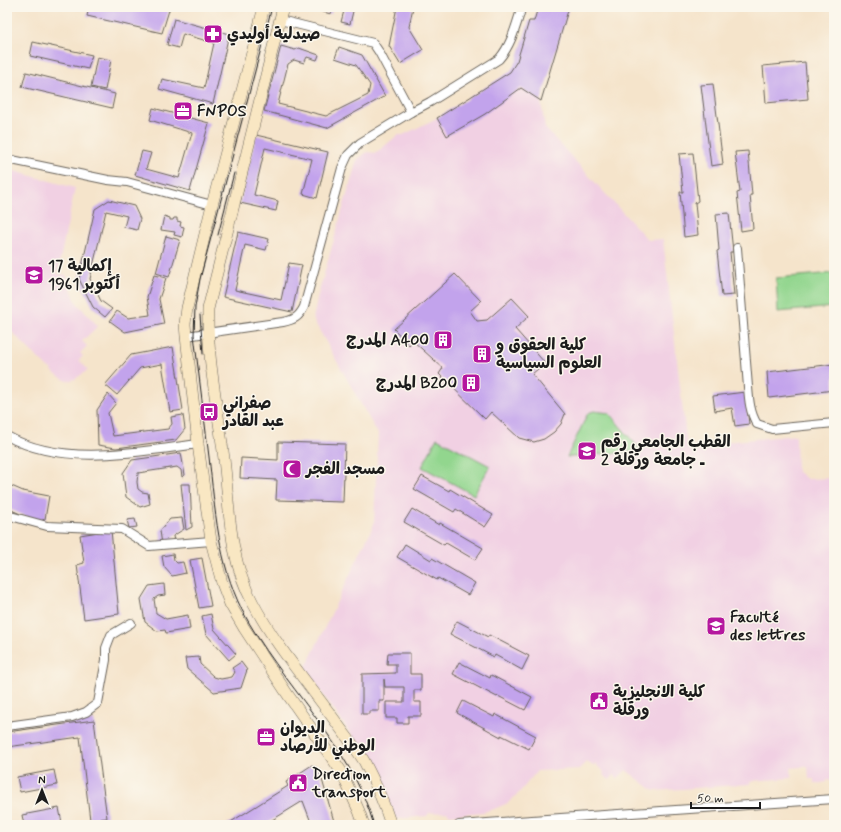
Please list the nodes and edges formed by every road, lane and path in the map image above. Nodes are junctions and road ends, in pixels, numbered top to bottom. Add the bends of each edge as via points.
1 (264, 7) edge
2 (284, 7) edge
3 (522, 7) edge
4 (280, 20) junction
5 (411, 112) junction
6 (7, 159) edge
7 (212, 204) junction
8 (737, 248) dead end
9 (208, 333) junction
10 (186, 336) junction
11 (834, 423) edge
12 (7, 436) edge
13 (198, 444) junction
14 (7, 515) edge
15 (211, 541) junction
16 (131, 623) dead end
17 (7, 726) edge
18 (834, 799) edge
19 (364, 825) edge
20 (391, 825) edge
21 (459, 825) edge

1 - 7 street
2 - 4 street
3 - 5 street via 512,39 499,59
4 - 5 street via 373,43
4 - 9 street via 208,309
5 - 9 street via 360,143 348,155 342,168 300,315 291,320
6 - 7 street via 127,182
7 - 10 street via 187,308
8 - 11 street via 750,409 754,419 757,424 772,429
9 - 10 street
9 - 20 street via 230,529 243,581 274,637 363,760 384,802
10 - 13 street
12 - 13 street via 45,450 92,454 116,455
13 - 15 street
14 - 15 street via 46,526 122,529 149,546
15 - 19 street via 230,604 288,695 341,771
16 - 17 street via 111,635 106,648 98,703 86,712 72,717
18 - 21 street

